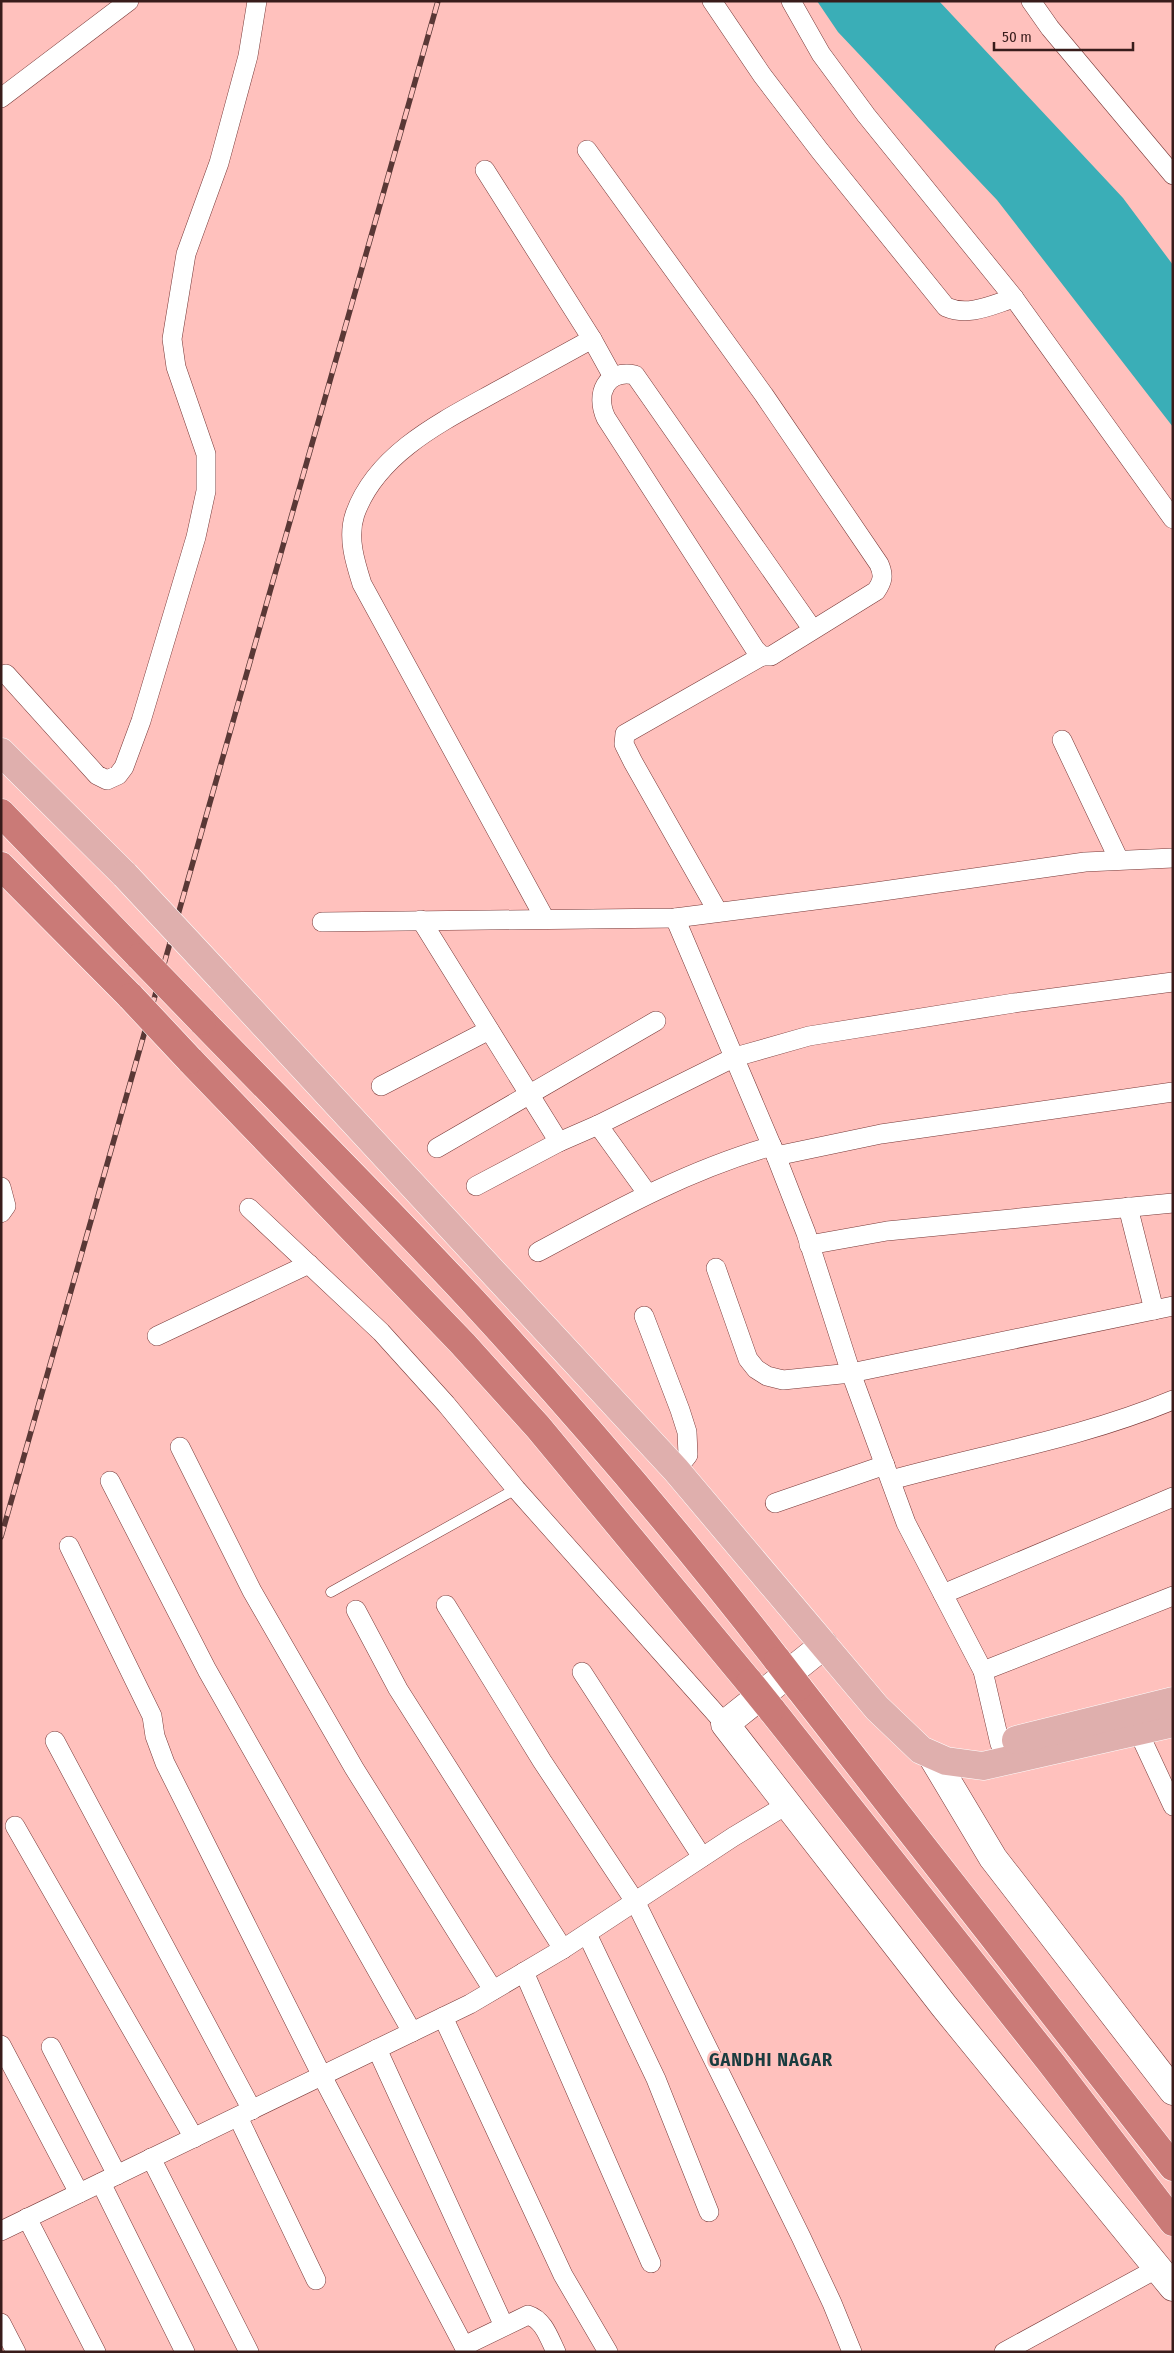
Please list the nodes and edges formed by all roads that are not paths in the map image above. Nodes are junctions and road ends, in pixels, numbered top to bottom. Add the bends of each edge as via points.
1 (129, 1) edge
2 (257, 1) edge
3 (712, 1) edge
4 (791, 1) edge
5 (1031, 1) edge
6 (1, 98) edge
7 (587, 150) dead end
8 (484, 170) dead end
9 (1173, 175) edge
10 (1014, 298) junction
11 (592, 338) junction
12 (613, 377) junction
13 (1173, 519) edge
14 (813, 630) junction
15 (762, 656) junction
16 (6, 674) dead end
17 (1062, 740) dead end
18 (1, 752) edge
19 (1, 813) edge
20 (1173, 858) edge
21 (1119, 860) junction
22 (1, 866) edge
23 (718, 912) junction
24 (675, 918) junction
25 (545, 919) junction
26 (421, 920) junction
27 (322, 922) dead end
28 (1173, 982) edge
29 (656, 1021) dead end
30 (489, 1030) junction
31 (735, 1057) junction
32 (381, 1086) dead end
33 (1173, 1092) edge
34 (529, 1094) junction
35 (598, 1125) junction
36 (559, 1142) junction
37 (437, 1148) dead end
38 (774, 1151) junction
39 (476, 1186) dead end
40 (1, 1187) edge
41 (647, 1194) junction
42 (1173, 1203) edge
43 (1128, 1207) junction
44 (249, 1208) dead end
45 (1, 1213) edge
46 (809, 1245) junction
47 (538, 1252) dead end
48 (309, 1264) junction
49 (716, 1268) dead end
50 (1173, 1306) edge
51 (1154, 1310) junction
52 (644, 1316) dead end
53 (157, 1336) dead end
54 (851, 1373) junction
55 (1173, 1400) edge
56 (180, 1447) dead end
57 (676, 1470) junction
58 (888, 1473) junction
59 (110, 1481) dead end
60 (516, 1489) junction
61 (1173, 1497) edge
62 (775, 1503) dead end
63 (69, 1546) dead end
64 (331, 1592) dead end
65 (943, 1594) junction
66 (1173, 1596) edge
67 (446, 1605) dead end
68 (356, 1610) dead end
69 (824, 1645) junction
70 (983, 1671) junction
71 (582, 1672) dead end
72 (1172, 1720) edge
73 (725, 1724) junction
74 (1138, 1731) junction
75 (55, 1741) dead end
76 (1000, 1744) junction
77 (939, 1759) junction
78 (788, 1804) junction
79 (1173, 1806) edge
80 (15, 1826) dead end
81 (702, 1857) junction
82 (636, 1903) junction
83 (587, 1934) junction
84 (563, 1950) junction
85 (524, 1972) junction
86 (493, 1990) junction
87 (443, 2017) junction
88 (412, 2032) junction
89 (1, 2046) edge
90 (51, 2047) dead end
91 (377, 2050) junction
92 (322, 2076) junction
93 (1173, 2091) edge
94 (245, 2113) junction
95 (194, 2138) junction
96 (151, 2158) junction
97 (1173, 2167) edge
98 (109, 2179) junction
99 (79, 2193) junction
100 (709, 2212) dead end
101 (26, 2218) junction
102 (1173, 2222) edge
103 (1, 2231) edge
104 (651, 2263) dead end
105 (1165, 2277) edge
106 (316, 2280) dead end
107 (1, 2323) edge
108 (504, 2326) junction
109 (465, 2349) edge
110 (16, 2352) edge
111 (96, 2352) edge
112 (185, 2352) edge
113 (249, 2352) edge
114 (556, 2352) edge
115 (608, 2352) edge
116 (852, 2352) edge
117 (1004, 2352) edge

1 - 6 street
2 - 16 street via 248,56 219,163 186,254 172,338 176,367 206,454 206,491 196,537 141,721 118,775 107,780 97,775
3 - 10 street via 791,113 946,307 956,312 970,312
4 - 10 street via 821,54 866,115
5 - 9 street
7 - 14 street via 764,395 879,564 882,582 876,591
8 - 11 street
10 - 13 street
11 - 12 street
11 - 25 street via 439,423 392,459 372,481 354,515 352,552 362,584
12 - 14 street via 627,373 635,375 643,383
12 - 15 street via 601,393 600,405 606,418
14 - 15 street via 770,656
15 - 23 street via 625,734 624,744 633,762
17 - 21 street
18 - 57 main road, bridge via 126,876
19 - 97 highway, bridge via 485,1315 574,1414 689,1549
20 - 21 street
21 - 23 street
22 - 102 highway, bridge via 500,1386 632,1539 771,1709
23 - 24 street
24 - 25 street
24 - 31 street
25 - 26 street
26 - 27 street
26 - 30 street
28 - 31 street via 1014,1002 809,1036
29 - 34 street
30 - 32 street
30 - 34 street
31 - 35 street
31 - 38 street
33 - 38 street
34 - 36 street
34 - 37 street
35 - 36 street
35 - 41 street
36 - 39 street
38 - 41 street via 726,1159
38 - 46 street
40 - 45 street via 6,1206
41 - 47 street
42 - 43 street
43 - 46 street via 887,1232
43 - 51 street
44 - 48 street
46 - 54 street
48 - 53 street
48 - 60 street via 381,1332
49 - 54 street via 748,1359 756,1369 783,1380
50 - 51 street
51 - 54 street
52 - 57 street via 686,1432 688,1455
54 - 58 street
55 - 58 street via 1092,1431
56 - 86 street via 252,1591 349,1760
57 - 69 main road
58 - 62 street
58 - 65 street via 906,1523
59 - 88 street via 207,1670
60 - 64 lane
60 - 73 street
61 - 65 street
63 - 92 street via 152,1716 165,1763
65 - 70 street
66 - 70 street
67 - 82 street via 542,1761
68 - 84 street via 398,1689
69 - 73 street
69 - 77 main road via 906,1737
70 - 76 street
71 - 81 street
72 - 74 main road
72 - 76 main road
73 - 78 street
74 - 77 main road via 983,1766
74 - 79 street
75 - 94 street
76 - 77 main road
77 - 93 street via 993,1858
78 - 81 street
78 - 105 street via 944,2006
80 - 95 street
81 - 82 street
82 - 83 street
82 - 116 street via 832,2303
83 - 84 street
83 - 100 street via 656,2079
84 - 85 street
85 - 86 street
85 - 104 street
86 - 87 street
87 - 88 street
87 - 115 street via 563,2275
88 - 91 street
89 - 99 street
90 - 98 street
91 - 92 street
91 - 108 street
92 - 94 street
92 - 109 street
94 - 95 street
94 - 106 street
95 - 96 street
96 - 98 street
96 - 113 street
98 - 99 street
98 - 112 street
99 - 101 street
101 - 103 street
101 - 111 street
105 - 117 street
107 - 110 street
108 - 109 street
108 - 114 street via 528,2315 536,2317

